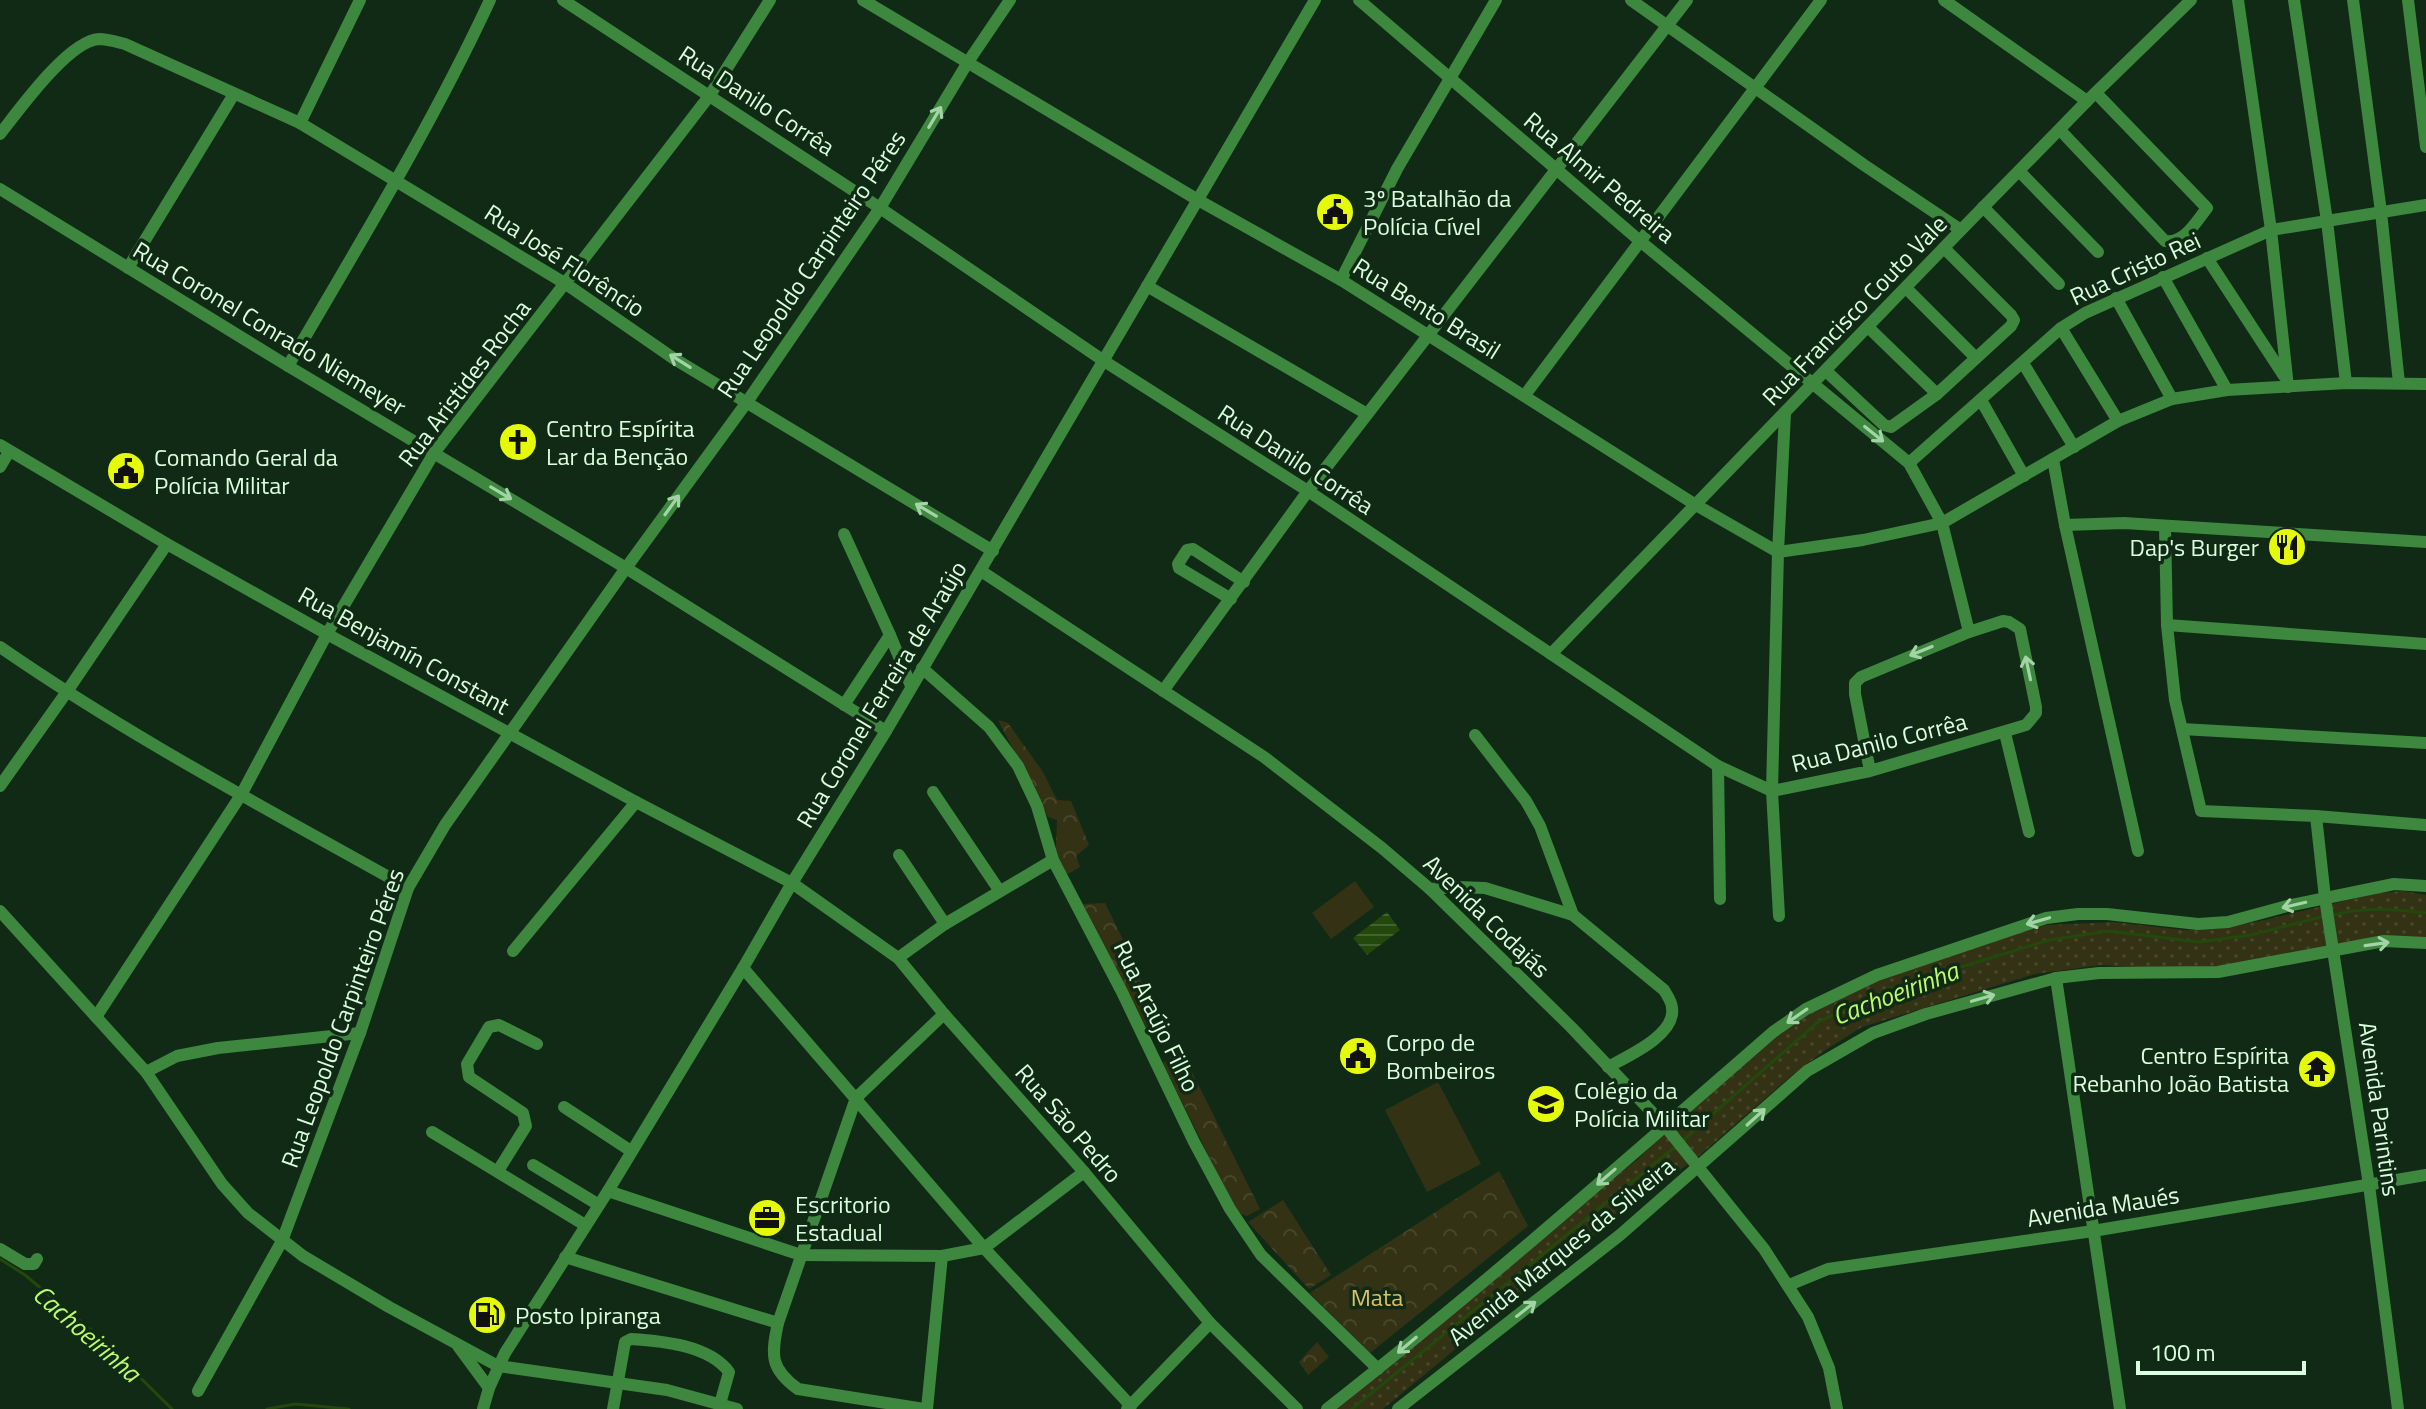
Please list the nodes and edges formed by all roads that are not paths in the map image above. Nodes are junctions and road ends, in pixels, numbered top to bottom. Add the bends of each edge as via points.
1 (360, 0) edge
2 (490, 0) edge
3 (563, 0) edge
4 (770, 0) edge
5 (863, 0) edge
6 (1010, 0) edge
7 (1315, 0) edge
8 (1359, 0) edge
9 (1496, 0) edge
10 (1631, 0) edge
11 (1687, 0) edge
12 (1821, 0) edge
13 (1944, 0) edge
14 (2191, 0) edge
15 (2238, 0) edge
16 (2294, 0) edge
17 (2353, 0) edge
18 (2408, 0) edge
19 (1667, 27) junction
20 (968, 62) junction
21 (1451, 79) junction
22 (1755, 89) junction
23 (234, 94) junction
24 (710, 95) junction
25 (2092, 97) junction
26 (300, 123) junction
27 (2060, 130) junction
28 (0, 134) edge
29 (2426, 147) edge
30 (1557, 169) junction
31 (2019, 171) junction
32 (396, 180) junction
33 (0, 189) edge
34 (1198, 200) junction
35 (2426, 205) edge
36 (1983, 207) junction
37 (880, 208) junction
38 (2381, 212) junction
39 (2327, 221) junction
40 (1961, 230) junction
41 (2271, 230) junction
42 (1640, 241) junction
43 (1944, 248) junction
44 (2098, 252) dead end
45 (2207, 258) junction
46 (128, 268) junction
47 (2163, 277) junction
48 (1341, 280) junction
49 (566, 284) junction
50 (2059, 284) dead end
51 (1147, 286) junction
52 (1906, 288) junction
53 (2116, 298) junction
54 (1868, 327) junction
55 (2061, 328) junction
56 (1429, 334) junction
57 (1976, 358) junction
58 (1104, 361) junction
59 (2023, 363) junction
60 (288, 366) junction
61 (1826, 371) junction
62 (2287, 382) junction
63 (2346, 383) junction
64 (2399, 383) junction
65 (1814, 384) junction
66 (2426, 384) edge
67 (2227, 390) junction
68 (1937, 394) junction
69 (1525, 395) junction
70 (2172, 399) junction
71 (1981, 400) junction
72 (747, 402) junction
73 (1367, 414) junction
74 (1785, 414) junction
75 (2118, 421) junction
76 (2074, 447) junction
77 (4, 448) edge
78 (434, 453) junction
79 (2053, 459) junction
80 (1909, 463) junction
81 (0, 467) edge
82 (2024, 476) junction
83 (1308, 491) junction
84 (1696, 505) junction
85 (1942, 523) junction
86 (2065, 525) junction
87 (2165, 526) junction
88 (844, 534) dead end
89 (2426, 542) edge
90 (167, 544) junction
91 (993, 551) junction
92 (1778, 552) junction
93 (626, 568) junction
94 (981, 571) junction
95 (1244, 582) junction
96 (1231, 599) junction
97 (2167, 625) junction
98 (1969, 632) junction
99 (327, 634) junction
100 (890, 635) junction
101 (2426, 644) edge
102 (0, 647) edge
103 (1551, 654) junction
104 (922, 668) junction
105 (911, 686) junction
106 (1163, 691) junction
107 (66, 693) junction
108 (844, 705) junction
109 (2182, 729) junction
110 (886, 731) junction
111 (509, 732) junction
112 (2005, 733) junction
113 (1475, 735) dead end
114 (2426, 743) edge
115 (1718, 766) junction
116 (1870, 771) junction
117 (0, 786) edge
118 (1772, 791) junction
119 (933, 792) dead end
120 (241, 795) junction
121 (636, 802) junction
122 (2316, 816) junction
123 (2426, 825) edge
124 (2029, 832) dead end
125 (2138, 851) dead end
126 (899, 855) dead end
127 (1053, 860) junction
128 (792, 883) junction
129 (2426, 886) edge
130 (408, 888) junction
131 (1430, 889) junction
132 (999, 890) junction
133 (1720, 899) dead end
134 (2326, 902) junction
135 (0, 911) edge
136 (1573, 915) junction
137 (1779, 916) dead end
138 (945, 924) junction
139 (2426, 943) edge
140 (2334, 947) junction
141 (513, 951) dead end
142 (898, 958) junction
143 (743, 968) junction
144 (2056, 978) junction
145 (944, 1014) junction
146 (96, 1017) junction
147 (360, 1033) junction
148 (537, 1044) dead end
149 (1608, 1067) junction
150 (146, 1072) junction
151 (856, 1098) junction
152 (564, 1107) dead end
153 (1668, 1130) junction
154 (432, 1132) dead end
155 (631, 1151) junction
156 (1694, 1164) junction
157 (533, 1165) dead end
158 (498, 1171) junction
159 (1084, 1172) junction
160 (2426, 1175) edge
161 (2369, 1185) junction
162 (608, 1191) junction
163 (599, 1205) junction
164 (585, 1225) junction
165 (2093, 1231) junction
166 (282, 1241) junction
167 (984, 1248) junction
168 (0, 1249) edge
169 (801, 1255) junction
170 (942, 1256) junction
171 (565, 1257) junction
172 (37, 1259) dead end
173 (1789, 1285) junction
174 (778, 1323) junction
175 (1210, 1323) junction
176 (456, 1343) junction
177 (498, 1366) junction
178 (1378, 1369) junction
179 (618, 1382) junction
180 (489, 1388) junction
181 (198, 1391) dead end
182 (720, 1404) junction
183 (1129, 1407) edge
184 (483, 1409) edge
185 (613, 1409) edge
186 (737, 1409) edge
187 (926, 1409) edge
188 (1297, 1409) edge
189 (1327, 1409) edge
190 (1398, 1409) edge
191 (1837, 1409) edge
192 (2120, 1409) edge
193 (2398, 1409) edge

1 - 26 street
2 - 32 street
3 - 24 street, Rua Danilo Corrêa
4 - 24 street, Rua Aristides Rocha
5 - 20 street, Rua Bento Brasil
6 - 20 street, Rua Leopoldo Carpinteiro Péres
7 - 34 street, Rua Coronel Ferreira de Araújo
8 - 21 street, Rua Almir Pedreira
9 - 21 street
10 - 19 street
11 - 19 street
12 - 22 street
13 - 25 street
14 - 25 street, Rua Francisco Couto Vale
15 - 41 street
16 - 39 street
17 - 38 street
18 - 29 street
19 - 22 street
19 - 30 street
20 - 34 street, Rua Bento Brasil
37 -> 20 street, Rua Leopoldo Carpinteiro Péres
21 - 30 street, Rua Almir Pedreira
21 - 48 street via 1397,169
22 - 40 street
22 - 42 street
23 - 26 street, Rua José Florêncio
23 - 28 street, Rua José Florêncio via 125,44 98,39 75,50 42,81
23 - 46 street
24 - 37 street, Rua Danilo Corrêa
24 - 49 street, Rua Aristides Rocha
25 - 27 street, Rua Francisco Couto Vale
25 - 27 street via 2207,208 2181,238 2165,241
26 - 32 street, Rua José Florêncio
27 - 31 street, Rua Francisco Couto Vale
30 - 42 street, Rua Almir Pedreira
30 - 56 street
31 - 36 street, Rua Francisco Couto Vale
31 - 44 street
32 - 49 street, Rua José Florêncio
32 - 60 street
33 - 46 street, Rua Coronel Conrado Niemeyer
34 - 48 street, Rua Bento Brasil
34 - 51 street, Rua Coronel Ferreira de Araújo
35 - 38 street, Rua Cristo Rei
36 - 40 street, Rua Francisco Couto Vale
36 - 50 street
37 - 58 street, Rua Danilo Corrêa
37 - 72 street, Rua Leopoldo Carpinteiro Péres
38 - 39 street, Rua Cristo Rei
38 - 64 street
39 - 41 street, Rua Cristo Rei
39 - 63 street
40 - 43 street, Rua Francisco Couto Vale
41 - 45 street, Rua Cristo Rei
41 - 62 street
42 - 65 street, Rua Almir Pedreira
42 - 69 street
43 - 52 street, Rua Francisco Couto Vale
43 - 57 street via 2014,320
45 - 47 street, Rua Cristo Rei
45 - 62 street
46 - 60 street, Rua Coronel Conrado Niemeyer
47 - 53 street, Rua Cristo Rei
47 - 67 street
48 - 56 street, Rua Bento Brasil
72 -> 49 street, Rua José Florêncio
49 - 78 street, Rua Aristides Rocha
51 - 58 street, Rua Coronel Ferreira de Araújo
51 - 73 street
52 - 54 street, Rua Francisco Couto Vale
52 - 57 street
53 - 55 street, Rua Cristo Rei
53 - 70 street
54 - 61 street, Rua Francisco Couto Vale
54 - 68 street
55 - 59 street, Rua Cristo Rei
55 - 75 street
56 - 69 street, Rua Bento Brasil
56 - 73 street
57 - 68 street
58 - 83 street, Rua Danilo Corrêa
58 - 91 street, Rua Coronel Ferreira de Araújo
59 - 71 street, Rua Cristo Rei
59 - 76 street
60 - 78 street, Rua Coronel Conrado Niemeyer
61 - 65 street, Rua Francisco Couto Vale
61 - 68 street via 1891,427
62 - 63 street
62 - 67 street
63 - 64 street
64 - 66 street
65 - 74 street, Rua Francisco Couto Vale
65 -> 80 street, Rua Almir Pedreira
67 - 70 street
69 - 84 street, Rua Bento Brasil
70 - 75 street
71 - 80 street, Rua Cristo Rei
71 - 82 street
91 -> 72 street, Rua José Florêncio
93 -> 72 street, Rua Leopoldo Carpinteiro Péres
73 - 83 street
74 - 84 street, Rua Francisco Couto Vale
74 - 92 street
75 - 76 street
76 - 79 street
77 - 81 street
77 - 90 street, Rua Benjamín Constant
78 -> 93 street, Rua Coronel Conrado Niemeyer
78 - 99 street, Rua Aristides Rocha
79 - 82 street
79 - 86 street
80 - 85 street
82 - 85 street
83 - 95 street
83 - 103 street, Rua Danilo Corrêa
84 - 92 street, Rua Bento Brasil
84 - 103 street, Rua Francisco Couto Vale
85 - 92 street
85 - 98 street
86 - 87 street
86 - 125 street
87 - 89 street
87 - 97 street
88 - 100 street
90 - 99 street, Rua Benjamín Constant
90 - 107 street
91 - 94 street, Rua Coronel Ferreira de Araújo
92 - 118 street
93 - 108 street, Rua Coronel Conrado Niemeyer
93 - 111 street, Rua Leopoldo Carpinteiro Péres
94 - 104 street, Rua Coronel Ferreira de Araújo
94 - 106 street, Avenida Codajás
95 - 96 street
95 - 96 street via 1187,550 1179,568
96 - 106 street
97 - 101 street
97 - 109 street
112 -> 98 street, Rua Danilo Corrêa via 2032,720 2036,707 2020,629 2003,621
98 -> 116 street via 1855,683
99 - 111 street, Rua Benjamín Constant
99 - 120 street, Rua Aristides Rocha
100 - 105 street
100 - 108 street
102 - 107 street
103 - 115 street, Rua Danilo Corrêa
104 - 105 street, Rua Coronel Ferreira de Araújo
104 - 127 street, Rua Araújo Filho via 989,727 1018,766
105 - 110 street, Rua Coronel Ferreira de Araújo
106 - 131 street, Avenida Codajás via 1264,757
107 - 117 street
107 - 120 street
108 - 110 street, Rua Coronel Conrado Niemeyer
109 - 114 street
109 - 122 street via 2201,811
110 - 128 street, Rua Coronel Ferreira de Araújo
111 - 121 street, Rua Benjamín Constant
111 - 130 street, Rua Leopoldo Carpinteiro Péres
112 - 116 street, Rua Danilo Corrêa
112 - 124 street
113 - 136 street via 1540,826
115 - 118 street, Rua Danilo Corrêa
115 - 133 street
116 - 118 street, Rua Danilo Corrêa
118 - 137 street
119 - 132 street
120 - 130 street
120 - 146 street, Rua Aristides Rocha
121 - 128 street, Rua Benjamín Constant
121 - 141 street
122 - 123 street
122 - 134 street, Avenida Parintins
126 - 138 street
127 - 132 street
127 - 178 street, Rua Araújo Filho via 1230,1209 1261,1255
128 - 142 street, Rua São Pedro
128 - 143 street, Rua Coronel Ferreira de Araújo
129 - 134 street, Avenida Marques da Silveira via 2394,884
130 - 147 street, Rua Leopoldo Carpinteiro Péres
131 - 136 street via 1485,888
131 - 149 street, Avenida Codajás
132 - 138 street
134 - 140 street, Avenida Parintins
134 -> 153 street, Avenida Marques da Silveira via 2198,924 2107,914 2046,918 1932,955 1806,1009 1773,1032
135 - 146 street
136 - 149 street via 1664,990 1672,1007 1671,1022 1658,1037
138 - 142 street
140 -> 139 street, Avenida Marques da Silveira
140 - 144 street, Avenida Marques da Silveira via 2218,972
140 - 161 street, Avenida Parintins
142 - 145 street, Rua São Pedro
143 - 151 street
143 - 155 street, Rua Coronel Ferreira de Araújo
156 -> 144 street, Avenida Marques da Silveira via 1807,1071 1873,1033
144 - 165 street
145 - 151 street
145 - 159 street, Rua São Pedro
146 - 150 street
147 - 150 street via 218,1048 177,1056
147 - 166 street, Rua Leopoldo Carpinteiro Péres
148 - 158 street via 493,1025 467,1064 469,1077 526,1119
149 - 153 street, Avenida Codajás
150 - 166 street via 222,1184
151 - 167 street
151 - 169 street
152 - 155 street
153 - 156 street, Avenida Codajás
153 -> 178 street, Avenida Marques da Silveira
154 - 158 street
155 - 162 street, Rua Coronel Ferreira de Araújo
156 - 173 street, Avenida Codajás
190 -> 156 street, Avenida Marques da Silveira via 1620,1235
157 - 163 street
158 - 164 street
159 - 167 street
159 - 175 street, Rua São Pedro
160 - 161 street, Avenida Maués
161 - 165 street, Avenida Maués
161 - 193 street, Avenida Parintins
162 - 163 street, Rua Coronel Ferreira de Araújo
162 - 169 street
163 - 164 street, Rua Coronel Ferreira de Araújo
164 - 171 street, Rua Coronel Ferreira de Araújo
165 - 173 street, Avenida Maués via 1828,1269
165 - 192 street
166 - 176 street
166 - 181 street, Rua Leopoldo Carpinteiro Péres
167 - 170 street
167 - 183 street
168 - 172 street via 25,1264
169 - 170 street
169 - 174 street
170 - 187 street
171 - 174 street
171 - 177 street, Rua Coronel Ferreira de Araújo
173 - 191 street, Avenida Codajás via 1829,1368
174 - 187 street via 772,1348 775,1365 798,1389
175 - 183 street
175 - 188 street, Rua São Pedro
176 - 177 street
176 - 180 street
177 - 179 street
177 - 180 street, Rua Coronel Ferreira de Araújo
178 - 189 street, Avenida Marques da Silveira
179 - 182 street
179 - 182 street via 627,1339 673,1344 727,1368
179 - 185 street
180 - 184 street, Rua Coronel Ferreira de Araújo
182 - 186 street

